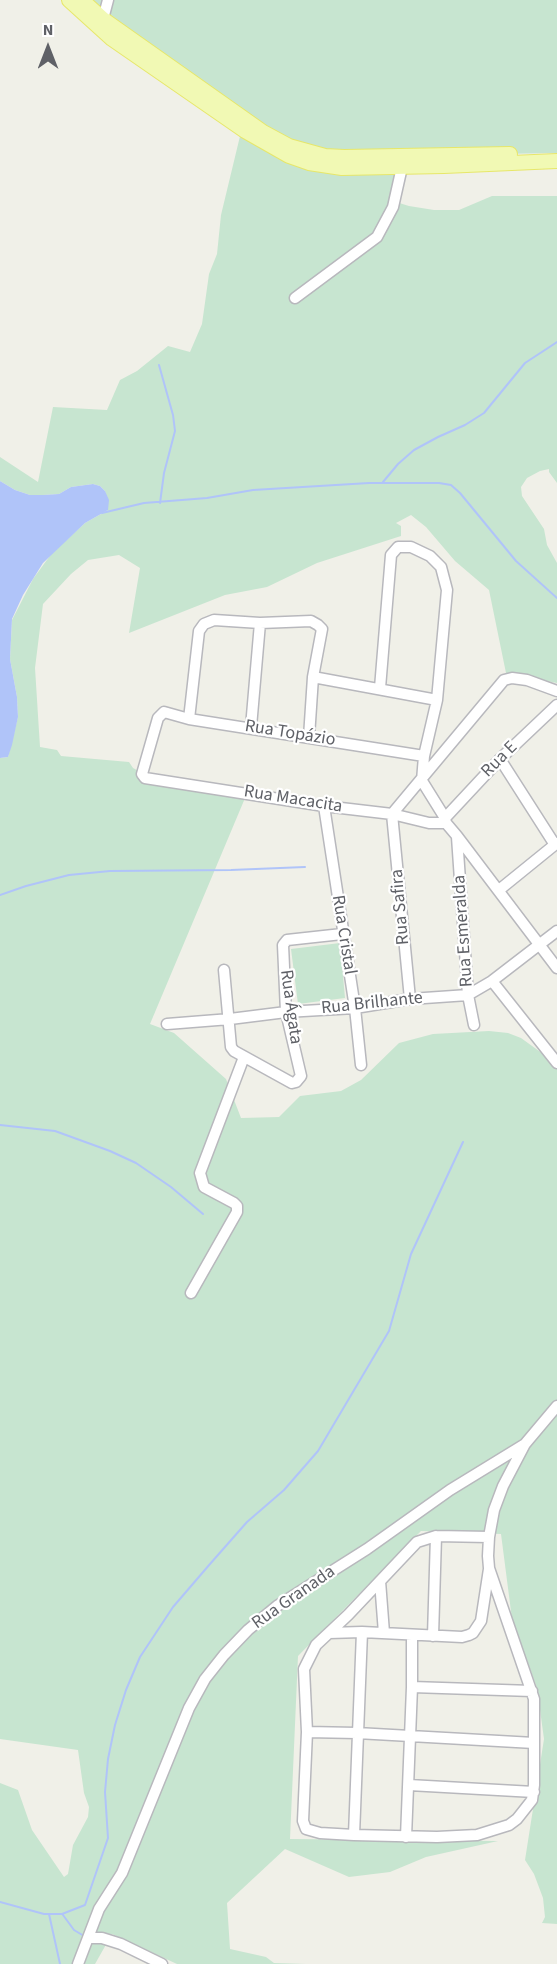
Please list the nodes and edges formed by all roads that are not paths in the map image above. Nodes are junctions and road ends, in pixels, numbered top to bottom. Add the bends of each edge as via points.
1 (69, 0) edge
2 (82, 0) edge
3 (108, 0) edge
4 (103, 19) junction
5 (557, 154) edge
6 (557, 161) edge
7 (402, 167) junction
8 (295, 298) dead end
9 (260, 623) junction
10 (313, 677) junction
11 (380, 688) junction
12 (557, 691) edge
13 (437, 700) junction
14 (557, 705) edge
15 (189, 719) junction
16 (251, 727) junction
17 (309, 737) junction
18 (424, 756) junction
19 (500, 759) junction
20 (142, 774) joint
21 (422, 781) junction
22 (324, 806) junction
23 (392, 814) junction
24 (445, 821) junction
25 (457, 836) junction
26 (556, 844) edge
27 (499, 890) junction
28 (557, 931) edge
29 (342, 933) junction
30 (538, 944) junction
31 (557, 968) edge
32 (224, 970) dead end
33 (492, 981) junction
34 (468, 995) junction
35 (410, 999) junction
36 (355, 1008) junction
37 (286, 1012) junction
38 (230, 1019) junction
39 (167, 1024) dead end
40 (474, 1025) dead end
41 (244, 1057) junction
42 (557, 1063) edge
43 (361, 1065) dead end
44 (191, 1293) dead end
45 (557, 1406) edge
46 (525, 1444) junction
47 (436, 1536) junction
48 (489, 1537) junction
49 (489, 1568) junction
50 (380, 1581) junction
51 (362, 1632) junction
52 (329, 1633) junction
53 (384, 1633) junction
54 (412, 1635) junction
55 (432, 1636) junction
56 (412, 1687) junction
57 (532, 1691) junction
58 (307, 1732) junction
59 (357, 1733) junction
60 (409, 1736) junction
61 (534, 1743) junction
62 (409, 1785) junction
63 (534, 1792) junction
64 (354, 1835) junction
65 (406, 1837) junction
66 (88, 1938) junction
67 (78, 1964) edge
68 (162, 1964) edge

1 - 7 main road via 112,39 274,149 326,166
2 - 4 main road
3 - 4 street
4 - 5 main road via 263,132 306,152 344,157
6 - 7 main road
7 - 8 street via 393,207 377,237
9 - 10 street via 311,621 322,629
9 - 15 street via 214,620 204,624
9 - 16 street
10 - 11 street
10 - 17 street
11 - 13 street
11 - 13 street via 391,555 398,547 411,547 435,561 446,580
12 - 21 street via 527,680 504,680
13 - 18 street
14 - 19 street, Rua E
15 - 16 street, Rua Topázio
15 - 20 street, Rua Topázio via 164,712 158,718
16 - 17 street, Rua Topázio
17 - 18 street, Rua Topázio
18 - 21 street
19 - 24 street, Rua E
19 - 26 street
20 - 22 street, Rua Macacita
21 - 23 street
21 - 24 street
22 - 23 street, Rua Macacita
22 - 29 street, Rua Cristal
23 - 24 street, Rua Macacita via 429,823
23 - 35 street, Rua Safira
24 - 25 street
25 - 27 street
25 - 34 street, Rua Esmeralda
26 - 27 street
27 - 30 street
28 - 30 street, Rua Brilhante
29 - 36 street, Rua Cristal
29 - 37 street, Rua Ágata via 287,940 283,945
30 - 31 street
30 - 33 street, Rua Brilhante
32 - 38 street
33 - 34 street, Rua Brilhante
33 - 42 street
34 - 35 street, Rua Brilhante
34 - 40 street, Rua Esmeralda
35 - 36 street, Rua Brilhante
36 - 37 street, Rua Brilhante
36 - 43 street, Rua Cristal
37 - 38 street, Rua Brilhante
37 - 41 street, Rua Ágata via 301,1076 296,1082
38 - 39 street, Rua Brilhante
38 - 41 street via 231,1047
41 - 44 street via 200,1173 204,1187 234,1203 237,1212
45 - 46 street, Rua Granada
46 - 48 street via 503,1486
46 - 66 street, Rua Granada via 277,1605 224,1655 189,1708 122,1873 99,1909
47 - 48 street
47 - 50 street via 411,1547
47 - 55 street
48 - 49 street
49 - 55 street via 481,1621 473,1633 462,1637
49 - 57 street
50 - 52 street
50 - 53 street
51 - 52 street
51 - 53 street
51 - 59 street
52 - 58 street via 316,1645 304,1669
53 - 54 street
54 - 55 street
54 - 56 street
56 - 57 street
56 - 60 street
57 - 61 street
58 - 59 street
58 - 64 street via 304,1825 312,1832
59 - 60 street
59 - 64 street
60 - 61 street
60 - 62 street
61 - 63 street
62 - 63 street
62 - 65 street
63 - 65 street via 524,1812 503,1828 458,1837
64 - 65 street
66 - 67 street, Rua Granada
66 - 68 street via 121,1944

